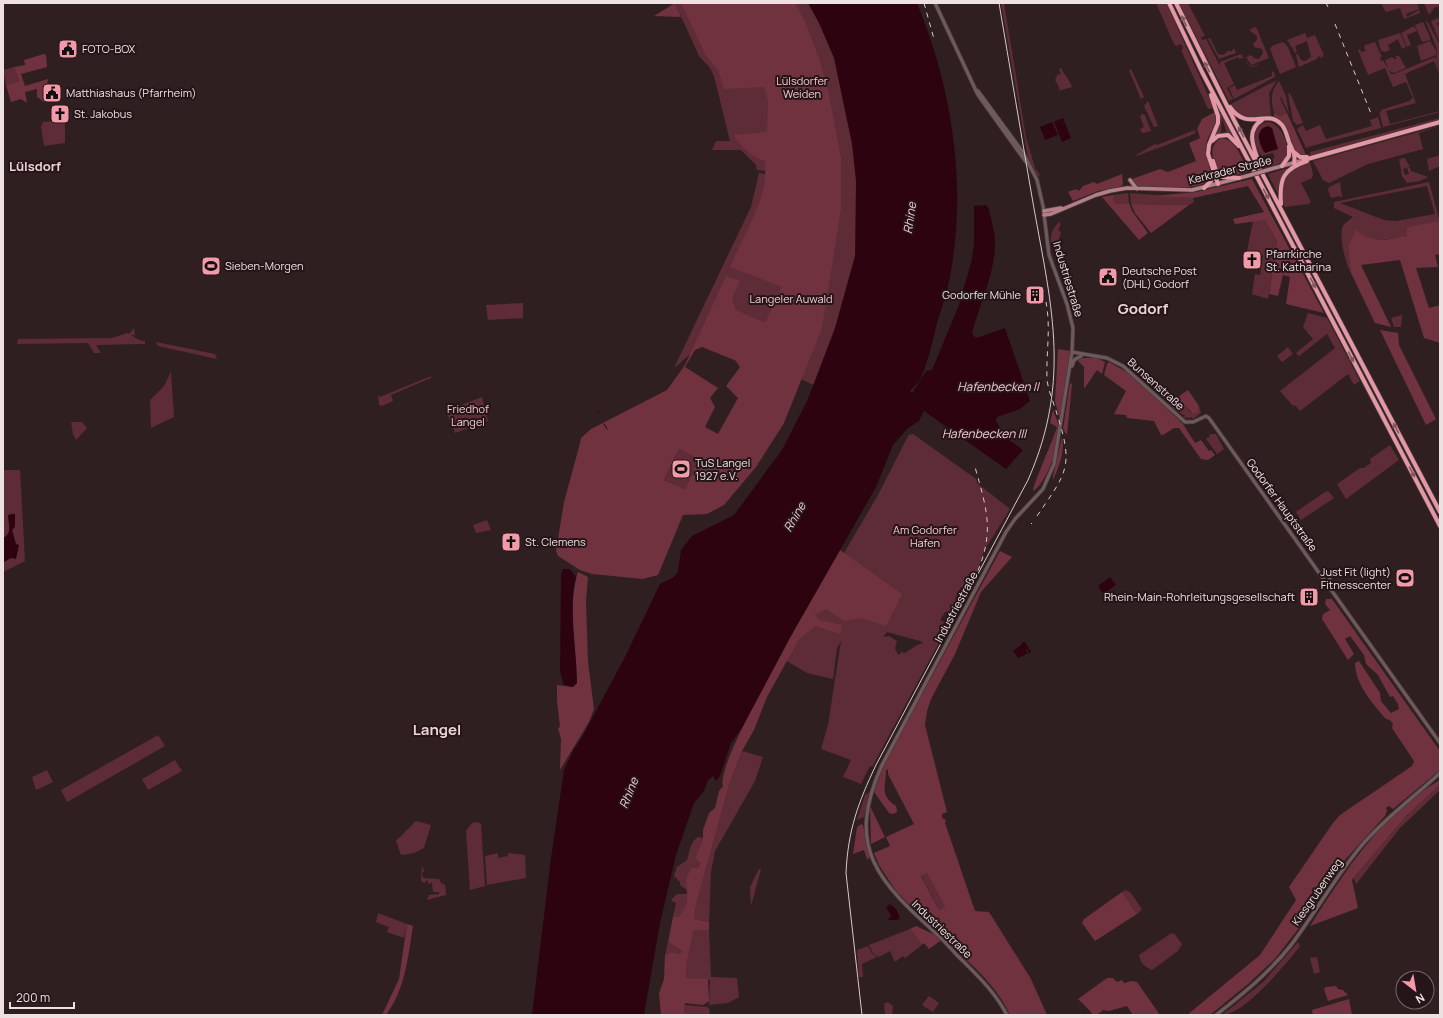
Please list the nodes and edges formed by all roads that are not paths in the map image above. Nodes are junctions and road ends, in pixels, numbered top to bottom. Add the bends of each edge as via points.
1 (935, 3) edge
2 (1169, 3) edge
3 (1176, 3) edge
4 (1227, 104) junction
5 (1218, 109) junction
6 (1267, 118) junction
7 (1440, 123) edge
8 (1288, 139) junction
9 (1342, 148) junction
10 (1243, 151) junction
11 (1294, 152) junction
12 (1319, 158) junction
13 (1304, 160) junction
14 (1294, 163) junction
15 (1282, 166) junction
16 (1212, 168) junction
17 (1216, 173) junction
18 (1239, 178) junction
19 (1266, 179) junction
20 (1130, 180) dead end
21 (1218, 184) junction
22 (1204, 188) junction
23 (1138, 189) junction
24 (1066, 207) junction
25 (1282, 210) junction
26 (1044, 213) junction
27 (1051, 214) junction
28 (1045, 224) junction
29 (1072, 354) junction
30 (1081, 356) junction
31 (1092, 356) junction
32 (1069, 373) junction
33 (1206, 416) joint
34 (1440, 512) edge
35 (1440, 526) edge
36 (1330, 576) dead end
37 (1329, 586) junction
38 (1440, 743) edge
39 (1440, 774) edge
40 (1007, 1015) edge
41 (1216, 1015) edge

1 - 26 main road, Industriestraße via 988,109 1030,167 1039,187
2 - 5 highway
4 -> 3 highway
4 - 6 highway via 1241,118
19 -> 4 highway
5 - 10 highway
5 - 16 highway via 1217,129 1208,148
6 - 8 highway via 1280,123
6 - 19 highway via 1256,124 1252,134 1254,150
7 - 9 highway, Kerkrader Straße
7 - 12 highway, Kerkrader Straße
8 - 11 highway
8 - 15 highway via 1289,156
9 - 11 highway via 1305,157 1300,157
9 - 13 highway, Kerkrader Straße
10 - 17 highway via 1228,136 1213,139 1210,153
10 -> 35 highway
11 - 14 highway
12 - 13 highway, Kerkrader Straße
12 - 25 highway via 1297,165 1286,173 1280,188
13 - 14 main road, Kerkrader Straße
14 - 15 main road, Kerkrader Straße
15 - 18 main road, Kerkrader Straße, bridge
16 - 21 highway
16 - 22 highway via 1212,178
17 - 18 highway via 1223,177
17 - 21 highway
18 - 21 main road, Kerkrader Straße
19 - 25 highway
20 - 23 main road
21 - 22 main road, Kerkrader Straße
22 - 23 main road, Kerkrader Straße
23 - 24 main road, Kerkrader Straße via 1110,191
24 - 26 main road, Kerkrader Straße
24 - 27 main road, Kerkrader Straße
34 -> 25 highway
26 - 27 main road, Kerkrader Straße
26 - 28 main road, Industriestraße
27 - 28 main road
28 - 29 main road, Industriestraße via 1050,260 1070,314 1073,333
29 - 30 main road, Bunsenstraße
29 - 31 main road, Bunsenstraße
29 - 32 main road, Industriestraße
30 - 31 main road, Bunsenstraße
30 - 32 main road via 1073,361
31 - 33 main road, Bunsenstraße via 1107,358 1124,366 1182,420 1193,422
32 - 40 main road, Industriestraße via 1052,472 1043,489 1015,519 995,552 882,765 870,794 866,812 866,837 870,852 885,883 903,904 986,984
33 - 37 main road, Godorfer Hauptstraße
36 - 37 main road
37 - 38 main road, Godorfer Hauptstraße
39 - 41 main road, Kiesgrubenweg via 1387,818 1342,871 1277,962

